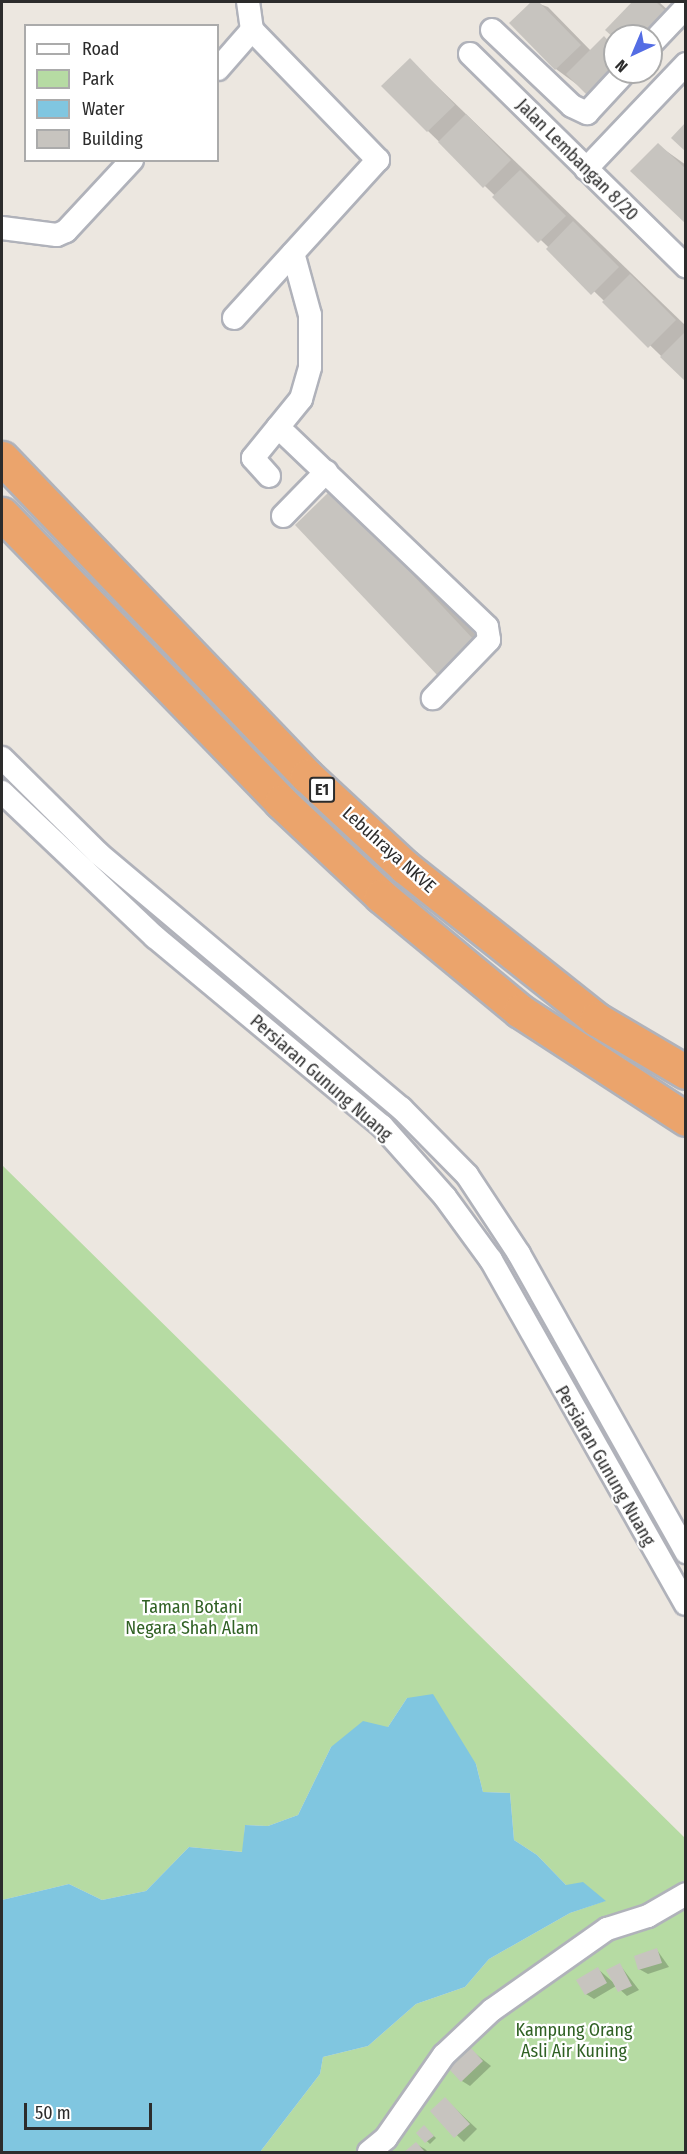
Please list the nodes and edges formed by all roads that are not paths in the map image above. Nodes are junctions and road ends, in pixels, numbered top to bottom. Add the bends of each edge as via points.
1 (248, 2) edge
2 (686, 7) edge
3 (252, 30) junction
4 (492, 30) dead end
5 (663, 31) edge
6 (470, 54) dead end
7 (686, 64) edge
8 (219, 68) edge
9 (614, 84) edge
10 (130, 162) edge
11 (586, 169) junction
12 (2, 228) edge
13 (293, 254) junction
14 (686, 266) edge
15 (234, 318) dead end
16 (278, 427) junction
17 (2, 458) edge
18 (326, 471) junction
19 (269, 476) dead end
20 (2, 514) edge
21 (283, 516) dead end
22 (433, 698) dead end
23 (2, 758) edge
24 (2, 792) edge
25 (686, 1072) edge
26 (686, 1119) edge
27 (684, 1544) edge
28 (686, 1604) edge
29 (686, 1894) edge
30 (369, 2152) edge

1 - 3 street
2 - 5 street
3 - 8 street
3 - 13 street via 378,160
4 - 9 street via 572,106 587,113
6 - 11 street, Jalan Lembangan 8/20
7 - 11 street
10 - 12 street via 66,231 57,235
11 - 14 street, Jalan Lembangan 8/20
13 - 15 street
13 - 16 street via 310,315 309,367 301,399
16 - 18 street
16 - 19 street via 253,458
17 - 25 highway, Lebuhraya NKVE / E1 via 307,777 405,867 596,1018
18 - 21 street
18 - 22 street via 488,627 489,640
20 - 26 highway, Lebuhraya NKVE / E1 via 281,802 381,896 520,1011
23 - 27 street, Persiaran Gunung Nuang via 99,854 400,1108 468,1175 519,1254
24 - 28 street, Persiaran Gunung Nuang via 155,938 381,1126 444,1197 491,1260
29 - 30 street via 648,1916 607,1929 492,2010 444,2055 386,2138

